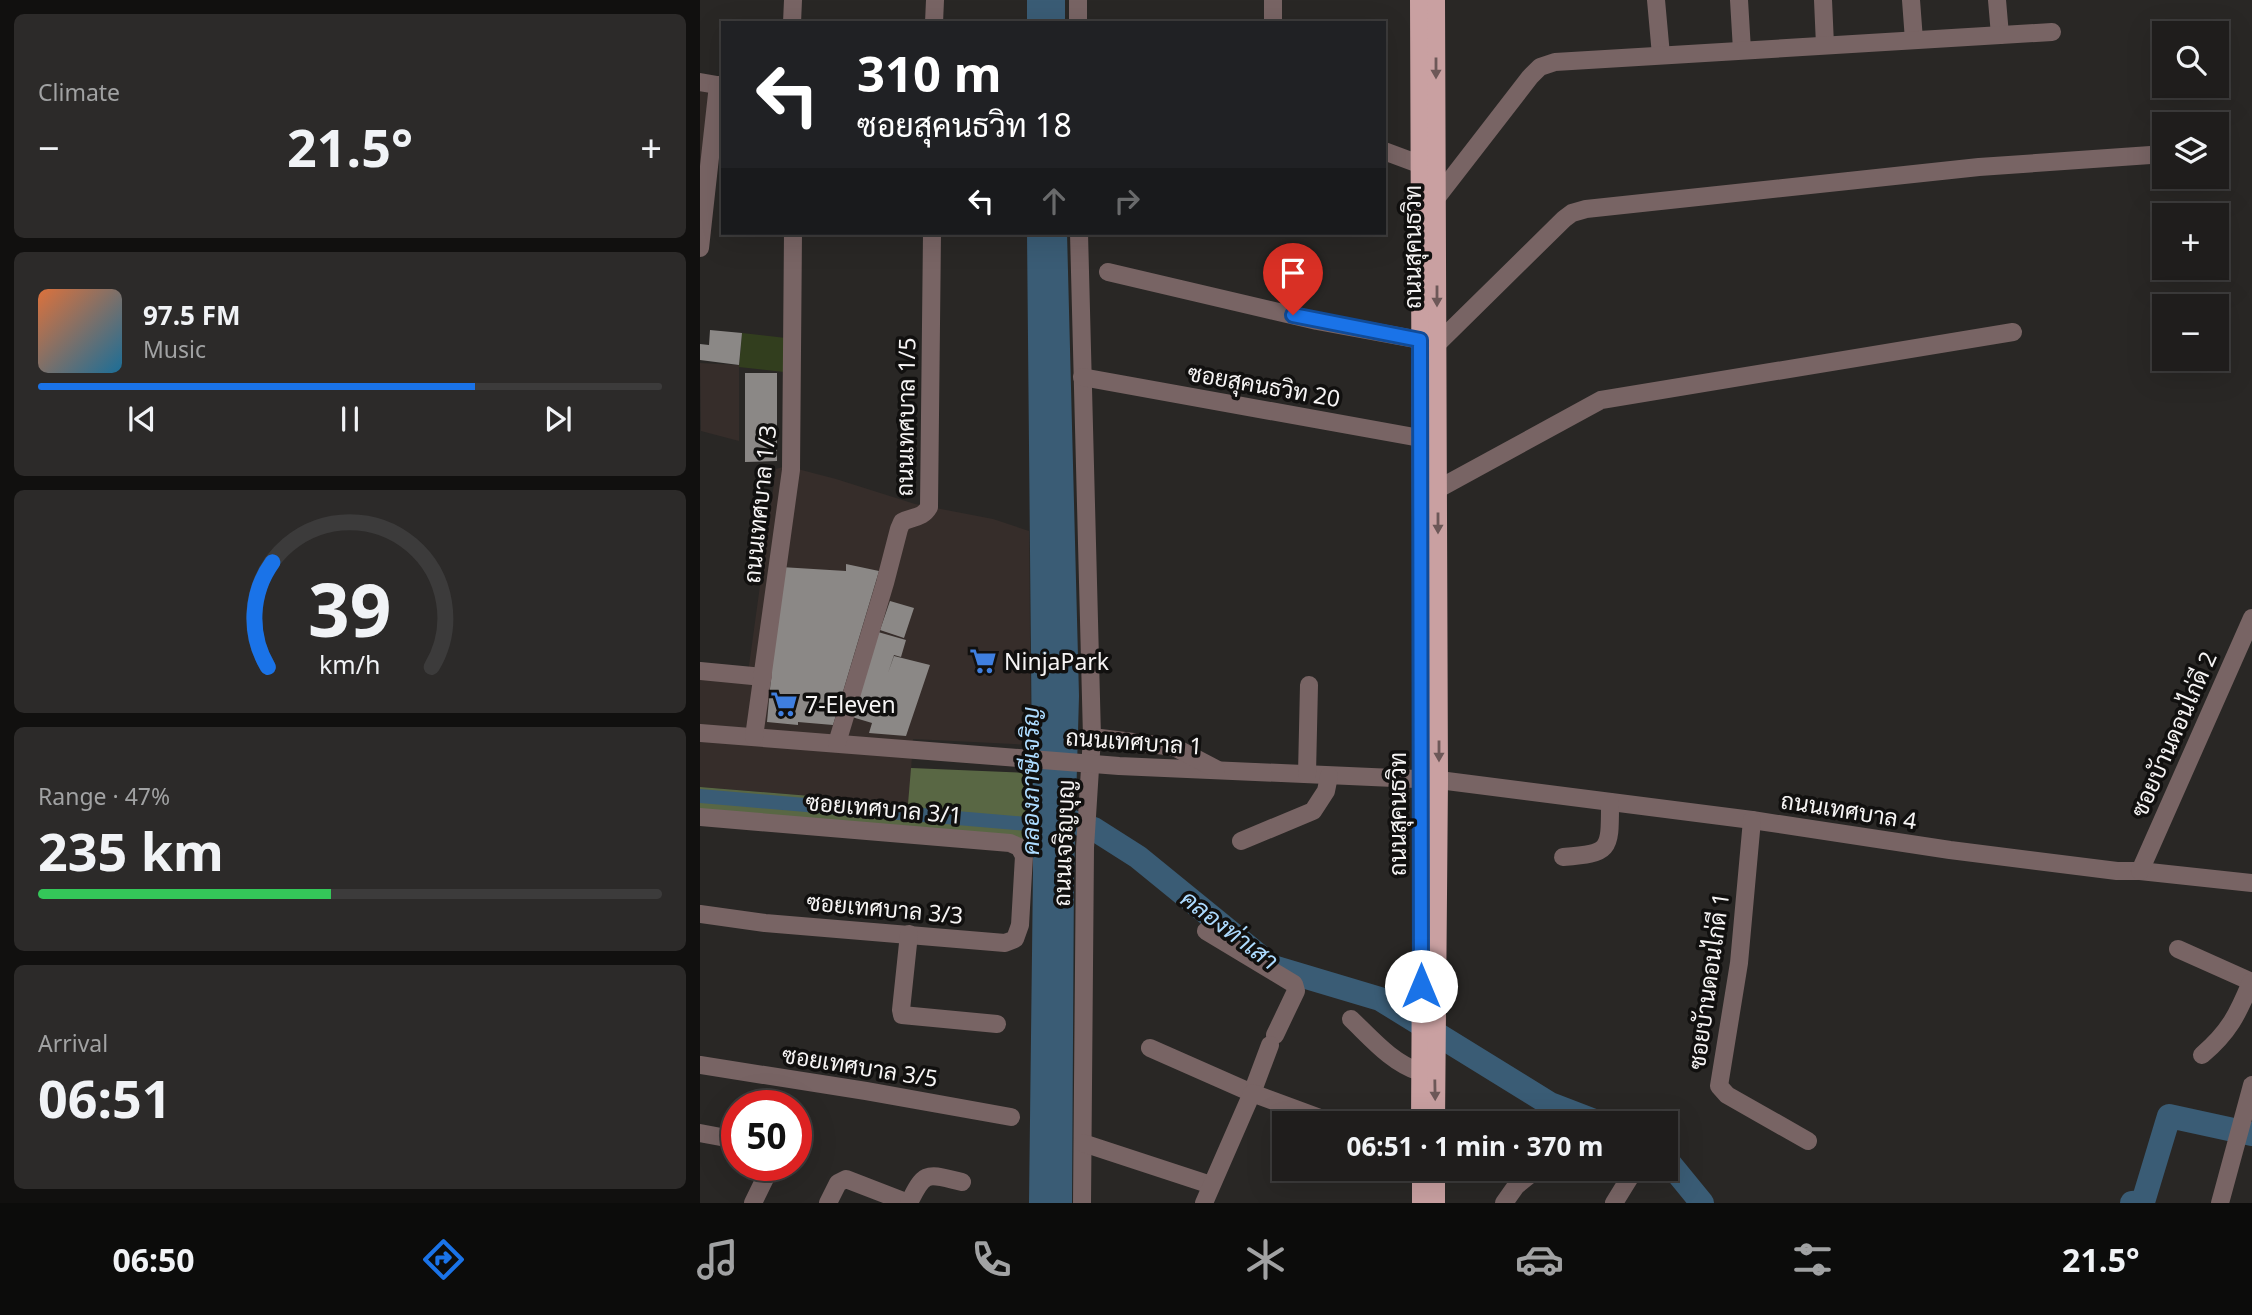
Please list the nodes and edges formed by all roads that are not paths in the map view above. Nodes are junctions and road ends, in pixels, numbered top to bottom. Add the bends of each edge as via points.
1 (793, 0) edge
2 (935, 0) edge
3 (1078, 0) edge
4 (1273, 0) edge
5 (1419, 0) edge
6 (1436, 0) edge
7 (1656, 0) edge
8 (1739, 0) edge
9 (1822, 0) edge
10 (1910, 0) edge
11 (1997, 0) edge
12 (792, 21) edge
13 (934, 21) edge
14 (1078, 21) edge
15 (1273, 21) edge
16 (2052, 32) dead end
17 (2000, 34) junction
18 (1914, 40) junction
19 (1825, 45) junction
20 (1742, 50) junction
21 (1661, 55) junction
22 (714, 85) edge
23 (1386, 152) edge
24 (2152, 155) edge
25 (1419, 164) junction
26 (1437, 199) junction
27 (1420, 215) junction
28 (793, 235) edge
29 (932, 235) edge
30 (1079, 235) edge
31 (700, 248) edge
32 (1108, 272) dead end
33 (2013, 332) dead end
34 (1429, 342) junction
35 (1082, 377) junction
36 (1429, 437) junction
37 (1437, 489) junction
38 (2252, 618) edge
39 (700, 671) edge
40 (763, 677) junction
41 (1309, 685) dead end
42 (700, 733) edge
43 (754, 737) junction
44 (1092, 737) junction
45 (837, 743) junction
46 (1219, 771) junction
47 (1307, 775) junction
48 (1329, 776) junction
49 (1431, 780) junction
50 (1610, 802) junction
51 (700, 817) edge
52 (1752, 820) junction
53 (1241, 841) dead end
54 (1563, 856) dead end
55 (2140, 871) junction
56 (2252, 883) edge
57 (1022, 890) joint
58 (700, 914) edge
59 (1206, 931) dead end
60 (909, 934) junction
61 (2178, 948) dead end
62 (2251, 982) edge
63 (1351, 1019) dead end
64 (997, 1024) dead end
65 (1150, 1048) dead end
66 (1427, 1054) junction
67 (2202, 1055) dead end
68 (700, 1065) edge
69 (1420, 1072) junction
70 (2252, 1085) edge
71 (1252, 1093) junction
72 (1301, 1111) edge
73 (1420, 1111) edge
74 (1434, 1111) edge
75 (1011, 1117) dead end
76 (700, 1133) edge
77 (721, 1137) edge
78 (1808, 1141) dead end
79 (1083, 1143) junction
80 (2240, 1144) edge
81 (764, 1181) edge
82 (1420, 1181) edge
83 (1436, 1181) edge
84 (1522, 1181) edge
85 (1628, 1181) edge
86 (962, 1182) dead end
87 (1211, 1185) junction
88 (753, 1203) edge
89 (828, 1203) edge
90 (909, 1203) edge
91 (1082, 1203) edge
92 (1204, 1203) edge
93 (1421, 1203) edge
94 (1436, 1203) edge
95 (1504, 1203) edge
96 (1614, 1203) edge
97 (2220, 1203) edge

1 - 12 street
2 - 13 street
3 - 14 street
4 - 15 street
5 - 25 main road, ถนนสุคนธวิท
6 -> 26 main road, ถนนสุคนธวิท
7 - 21 street
8 - 20 street
9 - 19 street
10 - 18 street
11 - 17 street
16 - 17 street
17 - 18 street
18 - 19 street
19 - 20 street
20 - 21 street
21 - 26 street via 1540,67
22 - 31 street
23 - 25 street
24 - 34 street via 1979,167 1586,209 1564,219
25 - 27 main road, ถนนสุคนธวิท
26 - 27 street
26 -> 34 main road, ถนนสุคนธวิท
27 - 34 main road, ถนนสุคนธวิท
28 - 40 street, ถนนเทศบาล 1/3 via 791,470
29 - 45 street, ถนนเทศบาล 1/5 via 929,507 899,528
30 - 35 street, ถนนเจริญบุญ
32 - 34 street
33 - 37 street via 1601,400
34 - 36 main road, ถนนสุคนธวิท
35 - 36 street, ซอยสุคนธวิท 20
35 - 44 street, ถนนเจริญบุญ
36 - 37 main road, ถนนสุคนธวิท
36 - 49 main road, ถนนสุคนธวิท
37 -> 49 main road, ถนนสุคนธวิท
38 - 55 street, ซอยบัานดอนไก่ดี 2
39 - 40 street
40 - 43 street, ถนนเทศบาล 1/3
41 - 47 street
42 - 43 street, ถนนเทศบาล 1
43 - 45 street, ถนนเทศบาล 1
44 - 46 street via 1174,747
44 - 79 street, ถนนเจริญบุญ via 1086,836
45 - 46 street, ถนนเทศบาล 1
46 - 47 street, ถนนเทศบาล 1
47 - 48 street, ถนนเทศบาล 1
48 - 49 street, ถนนเทศบาล 1
48 - 53 street via 1326,791 1313,811
49 - 50 street, ถนนเทศบาล 4
49 - 66 main road, ถนนสุคนธวิท
50 - 52 street, ถนนเทศบาล 4
50 - 54 street via 1610,828 1601,852
51 - 57 street, ซอยเทศบาล 3/1 via 1010,843 1024,856
52 - 55 street, ถนนเทศบาล 4 via 1950,850
52 - 78 street, ซอยบัานดอนไก่ดี 1 via 1739,963 1719,1086
55 - 56 street, ถนนเทศบาล 4
57 - 60 street, ซอยเทศบาล 3/3 via 1020,925 1015,939 1005,943
58 - 60 street, ซอยเทศบาล 3/3
59 - 71 street via 1294,984 1296,991
60 - 64 street via 902,1015
61 - 62 street
62 - 67 street via 2230,1027
63 - 69 street via 1393,1059
65 - 71 street
66 - 69 main road, ถนนสุคนธวิท
66 -> 74 main road, ถนนสุคนธวิท
68 - 75 street, ซอยเทศบาล 3/5
69 - 73 main road, ถนนสุคนธวิท
70 - 80 street
71 - 72 street
71 - 87 street
76 - 77 street
79 - 87 street
79 - 91 street, ถนนเจริญบุญ
80 - 97 street
81 - 88 street
82 - 93 main road
83 - 94 main road
84 - 95 street
85 - 96 street
86 - 90 street via 924,1177
87 - 92 street
89 - 90 street via 842,1179

